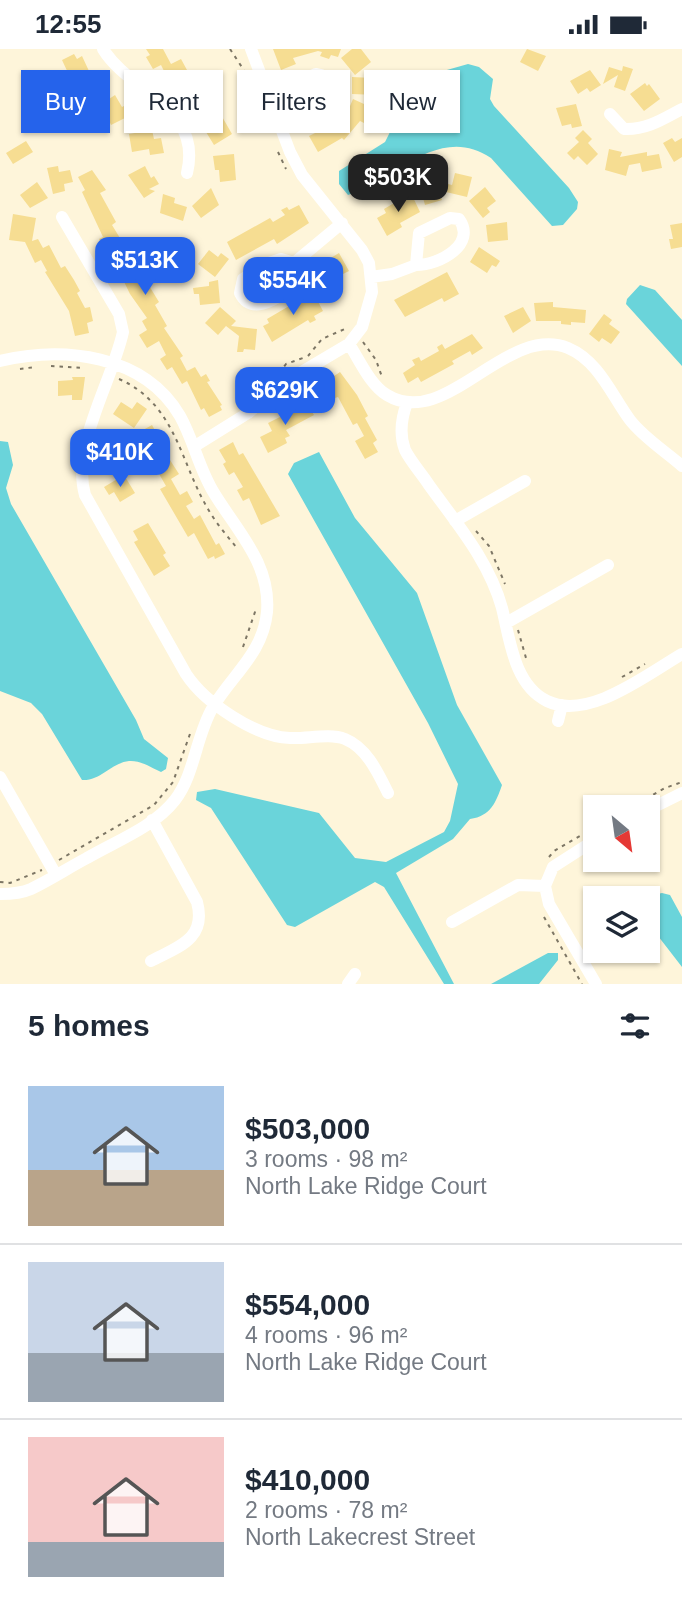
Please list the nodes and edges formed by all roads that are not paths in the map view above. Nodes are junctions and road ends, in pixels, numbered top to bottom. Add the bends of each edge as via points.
1 (103, 49) edge
2 (251, 49) edge
3 (259, 70) edge
4 (682, 109) edge
5 (610, 114) dead end
6 (283, 133) edge
7 (187, 173) dead end
8 (62, 217) dead end
9 (342, 223) junction
10 (294, 263) junction
11 (416, 265) junction
12 (371, 277) junction
13 (353, 339) junction
14 (0, 360) edge
15 (113, 364) junction
16 (407, 403) junction
17 (195, 446) junction
18 (682, 466) edge
19 (525, 481) dead end
20 (455, 521) junction
21 (608, 565) dead end
22 (506, 623) junction
23 (682, 654) edge
24 (215, 704) junction
25 (562, 705) junction
26 (558, 721) dead end
27 (0, 777) edge
28 (388, 793) dead end
29 (682, 793) edge
30 (660, 804) edge
31 (152, 820) junction
32 (583, 848) edge
33 (56, 875) junction
34 (545, 886) junction
35 (0, 894) edge
36 (452, 922) dead end
37 (150, 961) dead end
38 (596, 984) edge

1 - 7 street via 127,78 168,106 190,154
2 - 3 street
4 - 5 street via 634,129 624,129
6 - 9 street via 302,175
8 - 15 street via 119,314 123,332
9 - 10 street
9 - 12 street via 362,250
10 - 10 street via 273,261 248,274 240,286 243,299 260,305 286,292 293,282
11 - 11 street via 464,242 466,232 458,219 442,220 419,233
11 - 12 street
12 - 13 street via 369,308
13 - 16 street via 379,388
13 - 17 street
14 - 15 street via 46,353
15 - 17 street via 153,385 178,413
15 - 24 street via 81,460 85,495 186,674
16 - 18 street via 436,397 538,345 568,348 586,359 631,421
16 - 20 street via 401,419 405,450
17 - 24 street via 207,481 261,568 267,608 258,646
19 - 20 street
20 - 22 street via 487,568
21 - 22 street
22 - 25 street via 521,677 546,701
23 - 25 street via 595,703
24 - 28 street via 268,735 344,738 371,761
24 - 31 street via 176,799
25 - 26 street
27 - 33 street
29 - 30 street
31 - 33 street
31 - 37 street via 200,915 198,928 188,941
32 - 34 street via 553,867
33 - 35 street via 29,890
34 - 36 street via 518,885
34 - 38 street via 550,904

